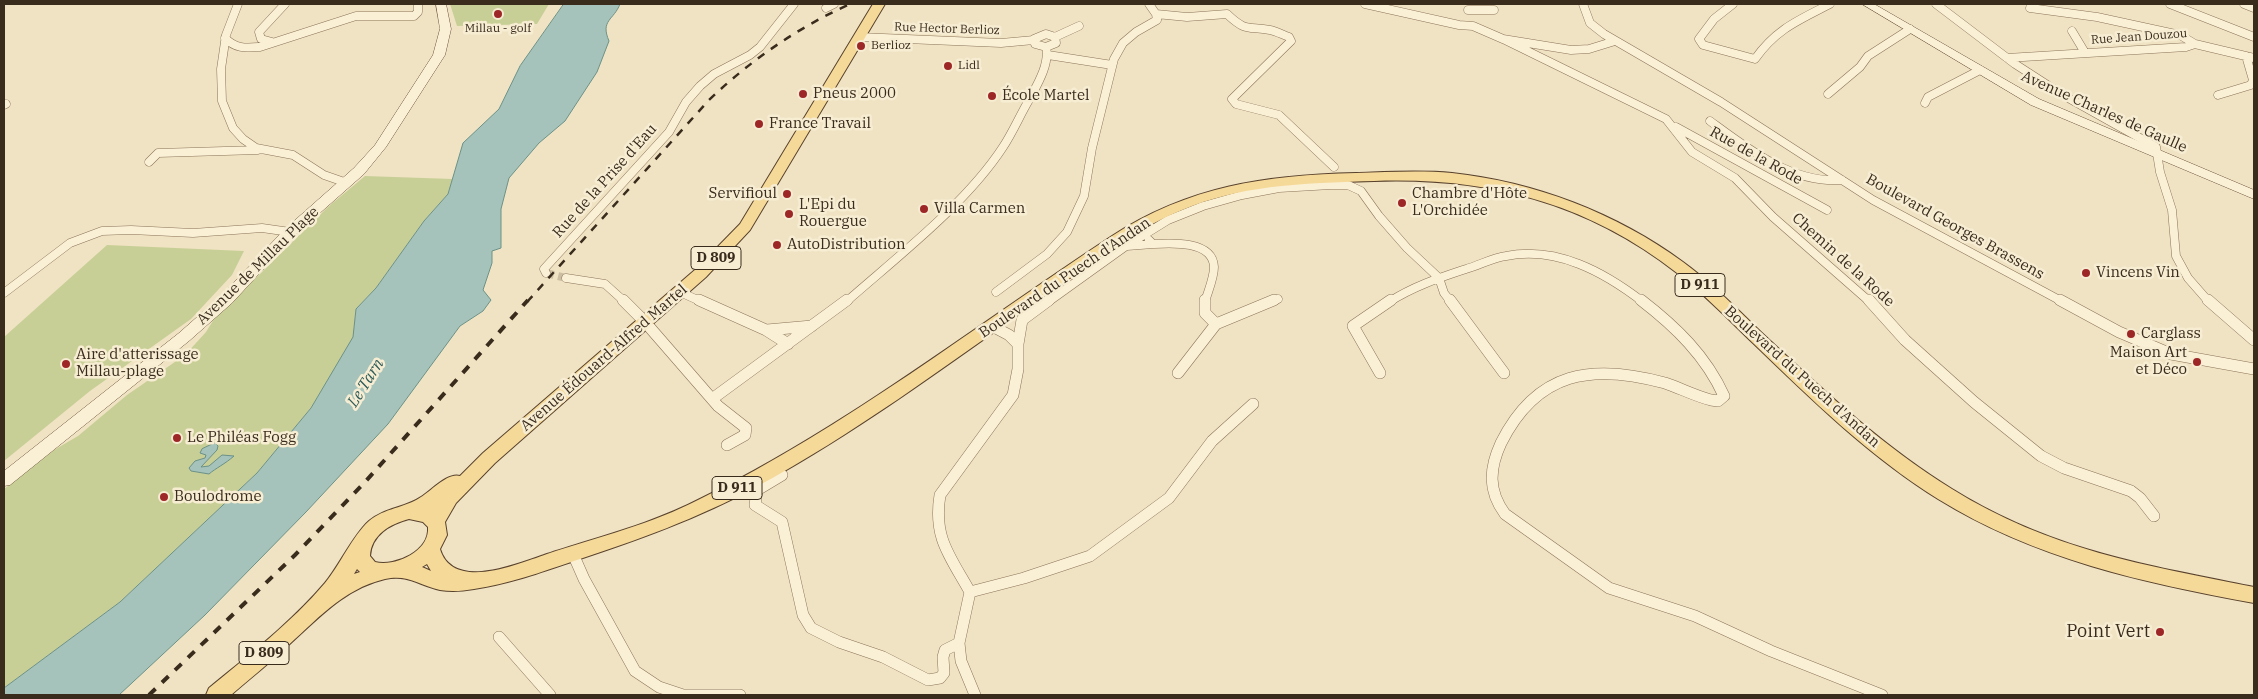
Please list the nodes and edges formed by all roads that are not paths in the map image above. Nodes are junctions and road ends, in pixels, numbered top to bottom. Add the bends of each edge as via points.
1 (238, 4) edge
2 (285, 4) edge
3 (418, 4) edge
4 (441, 4) edge
5 (794, 4) edge
6 (834, 4) edge
7 (878, 4) edge
8 (1148, 4) edge
9 (1365, 4) edge
10 (1583, 4) edge
11 (1733, 4) edge
12 (1830, 4) edge
13 (1867, 4) edge
14 (1936, 4) edge
15 (2170, 4) edge
16 (2244, 4) edge
17 (1467, 7) edge
18 (1493, 7) edge
19 (826, 8) dead end
20 (2030, 8) dead end
21 (2254, 8) edge
22 (1156, 14) junction
23 (1497, 19) dead end
24 (1079, 26) dead end
25 (1473, 26) junction
26 (1910, 29) junction
27 (2072, 31) dead end
28 (2254, 36) edge
29 (859, 37) junction
30 (1055, 37) junction
31 (225, 38) junction
32 (1503, 39) junction
33 (1034, 40) junction
34 (1615, 41) junction
35 (275, 43) junction
36 (2195, 44) junction
37 (1047, 51) junction
38 (2084, 51) junction
39 (2250, 57) edge
40 (2007, 58) junction
41 (1112, 65) junction
42 (1980, 70) junction
43 (1828, 94) dead end
44 (2218, 95) dead end
45 (1925, 103) dead end
46 (1710, 121) dead end
47 (1673, 126) junction
48 (258, 150) junction
49 (2156, 155) junction
50 (149, 162) dead end
51 (1334, 167) dead end
52 (1842, 180) junction
53 (347, 182) junction
54 (2254, 195) edge
55 (1826, 210) dead end
56 (290, 232) junction
57 (1144, 234) junction
58 (1154, 244) junction
59 (1126, 246) junction
60 (546, 273) dead end
61 (566, 278) tunnel mouth
62 (1439, 278) junction
63 (4, 292) edge
64 (680, 292) junction
65 (996, 292) dead end
66 (1278, 299) dead end
67 (645, 322) junction
68 (1216, 324) junction
69 (815, 325) junction
70 (992, 326) junction
71 (766, 330) junction
72 (2254, 340) edge
73 (788, 344) junction
74 (1018, 344) junction
75 (2254, 369) edge
76 (1178, 373) dead end
77 (1380, 373) dead end
78 (1504, 373) dead end
79 (712, 399) junction
80 (1253, 404) dead end
81 (727, 445) dead end
82 (489, 458) junction
83 (782, 475) dead end
84 (4, 480) edge
85 (411, 512) junction
86 (2154, 516) dead end
87 (436, 521) junction
88 (361, 548) junction
89 (431, 549) junction
90 (573, 554) junction
91 (403, 568) junction
92 (383, 571) junction
93 (466, 581) junction
94 (970, 592) junction
95 (2254, 595) edge
96 (312, 611) junction
97 (499, 638) dead end
98 (958, 643) junction
99 (216, 695) edge
100 (550, 695) edge
101 (683, 695) edge
102 (740, 695) edge
103 (975, 695) edge
104 (1882, 695) edge

1 - 31 street
2 - 35 street via 258,32 261,39
3 - 35 street via 418,12 414,16 356,16
4 - 53 street, Avenue de Millau Plage via 446,26 438,55 380,147
5 - 60 street, Rue de la Prise d'Eau via 760,47 700,86 686,102 669,132 544,269
6 - 19 street
7 - 29 main road, Avenue Édouard-Alfred Martel / D 809
8 - 22 street
9 - 25 street
10 - 34 street, Boulevard Georges Brassens via 1590,23
11 - 12 street via 1717,14 1699,39 1703,45 1753,63 1767,42 1785,28
13 - 26 street, Avenue Charles de Gaulle
14 - 40 street
15 - 28 street
16 - 21 street
17 - 18 street
17 - 25 street
18 - 23 street
20 - 36 street, Rue Jean Douzou via 2097,17 2180,35
22 - 41 street via 1155,22 1123,43
22 - 51 street via 1187,17 1227,14 1249,29 1271,30 1289,37 1291,41 1232,99 1236,104 1279,115
24 - 30 street
25 - 32 street
26 - 42 street, Avenue Charles de Gaulle
26 - 43 street via 1868,56
27 - 38 street, Rue Jean Douzou
29 - 33 street, Rue Hector Berlioz via 1001,43
29 - 64 main road, Avenue Édouard-Alfred Martel / D 809 via 745,227
30 - 33 street, Rue Hector Berlioz via 1042,35
30 - 37 street via 1056,43
31 - 35 street via 234,46 250,48
31 - 48 street via 221,74 223,108 243,141
32 - 34 street via 1576,50
32 - 47 street, Chemin de la Rode via 1646,108
33 - 37 street
34 - 52 street, Boulevard Georges Brassens via 1661,66
36 - 38 street, Rue Jean Douzou
36 - 39 street, Rue Jean Douzou
37 - 41 street
37 - 69 street via 1039,81 1018,120 1003,147 978,179 887,267
38 - 40 street, Rue Jean Douzou
39 - 44 street via 2251,85
40 - 49 street via 2063,95 2156,147
41 - 65 street via 1084,196 1067,232 1047,254
42 - 45 street via 1928,97
42 - 49 street, Avenue Charles de Gaulle via 2059,113
46 - 52 street via 1755,153 1815,181
47 - 55 street, Rue de la Rode
47 - 86 street, Chemin de la Rode via 1692,152 1736,178 1773,217 1866,297 1905,340 2017,437 2041,456 2064,468 2131,491
48 - 50 street via 158,153
48 - 53 street via 277,150 292,155 328,177
49 - 54 street, Avenue Charles de Gaulle
49 - 72 street via 2156,164 2172,210 2176,256 2184,273 2198,290
52 - 75 street, Boulevard Georges Brassens via 1884,207 2118,332 2171,354
53 - 56 street, Avenue de Millau Plage
56 - 63 street via 262,228 194,233 102,231 70,243
56 - 84 street, Avenue de Millau Plage via 227,299 184,338
57 - 58 street
57 - 59 street
57 - 62 street via 1168,220 1242,194 1279,188 1348,186 1362,191 1408,248
58 - 59 street
58 - 68 street via 1187,244 1206,251 1214,266 1204,306 1205,313
59 - 74 street via 1022,320
61 - 67 street via 605,284
62 - 77 street via 1393,299 1353,326
62 - 78 street via 1444,293
62 - 104 street via 1505,255 1530,253 1580,263 1610,278 1669,322 1698,352 1724,396 1718,401 1707,400 1665,383 1605,373 1578,375 1553,383 1536,394 1516,416 1493,465 1490,484 1494,501 1504,514 1609,588 1695,616 1771,651
64 - 67 main road, Avenue Édouard-Alfred Martel / D 809
64 - 71 street
66 - 68 street
67 - 79 street
67 - 82 main road, Avenue Édouard-Alfred Martel / D 809
68 - 76 street
69 - 71 street
69 - 73 street
70 - 74 street
70 - 90 main road, Boulevard du Puech d'Andan / D 911 via 881,402 747,483 669,521
70 - 95 main road, Boulevard du Puech d'Andan / D 911 via 1139,224 1186,202 1220,191 1301,178 1435,176 1496,184 1563,202 1648,245 1714,296 1836,412 1898,464 1973,511 2047,544 2108,565
71 - 73 street
73 - 79 street
74 - 94 street via 1013,395 940,495 937,513 940,537
79 - 81 street via 746,428 745,435
80 - 94 street via 1212,442 1169,498 1090,556
82 - 85 main road, Avenue Édouard-Alfred Martel / D 809
82 - 87 main road, Avenue Édouard-Alfred Martel / D 809 via 450,498
83 - 98 street via 757,490 755,505 761,512 775,515 782,522 803,615 811,628 928,680 940,678 944,673 944,650
85 - 87 main road via 429,515
85 - 88 main road via 380,523
87 - 89 main road via 438,534
88 - 92 main road via 364,563
88 - 96 main road, D 809 via 344,574
89 - 91 main road
89 - 93 main road via 439,569
90 - 93 main road, Boulevard du Puech d'Andan / D 911 via 500,577
90 - 101 street via 635,670 659,687
91 - 92 main road
91 - 93 main road, D 911 via 439,582
92 - 96 main road, D 809 via 350,585
94 - 98 street
96 - 99 main road, D 809
97 - 100 street
98 - 103 street via 961,661
101 - 102 street

